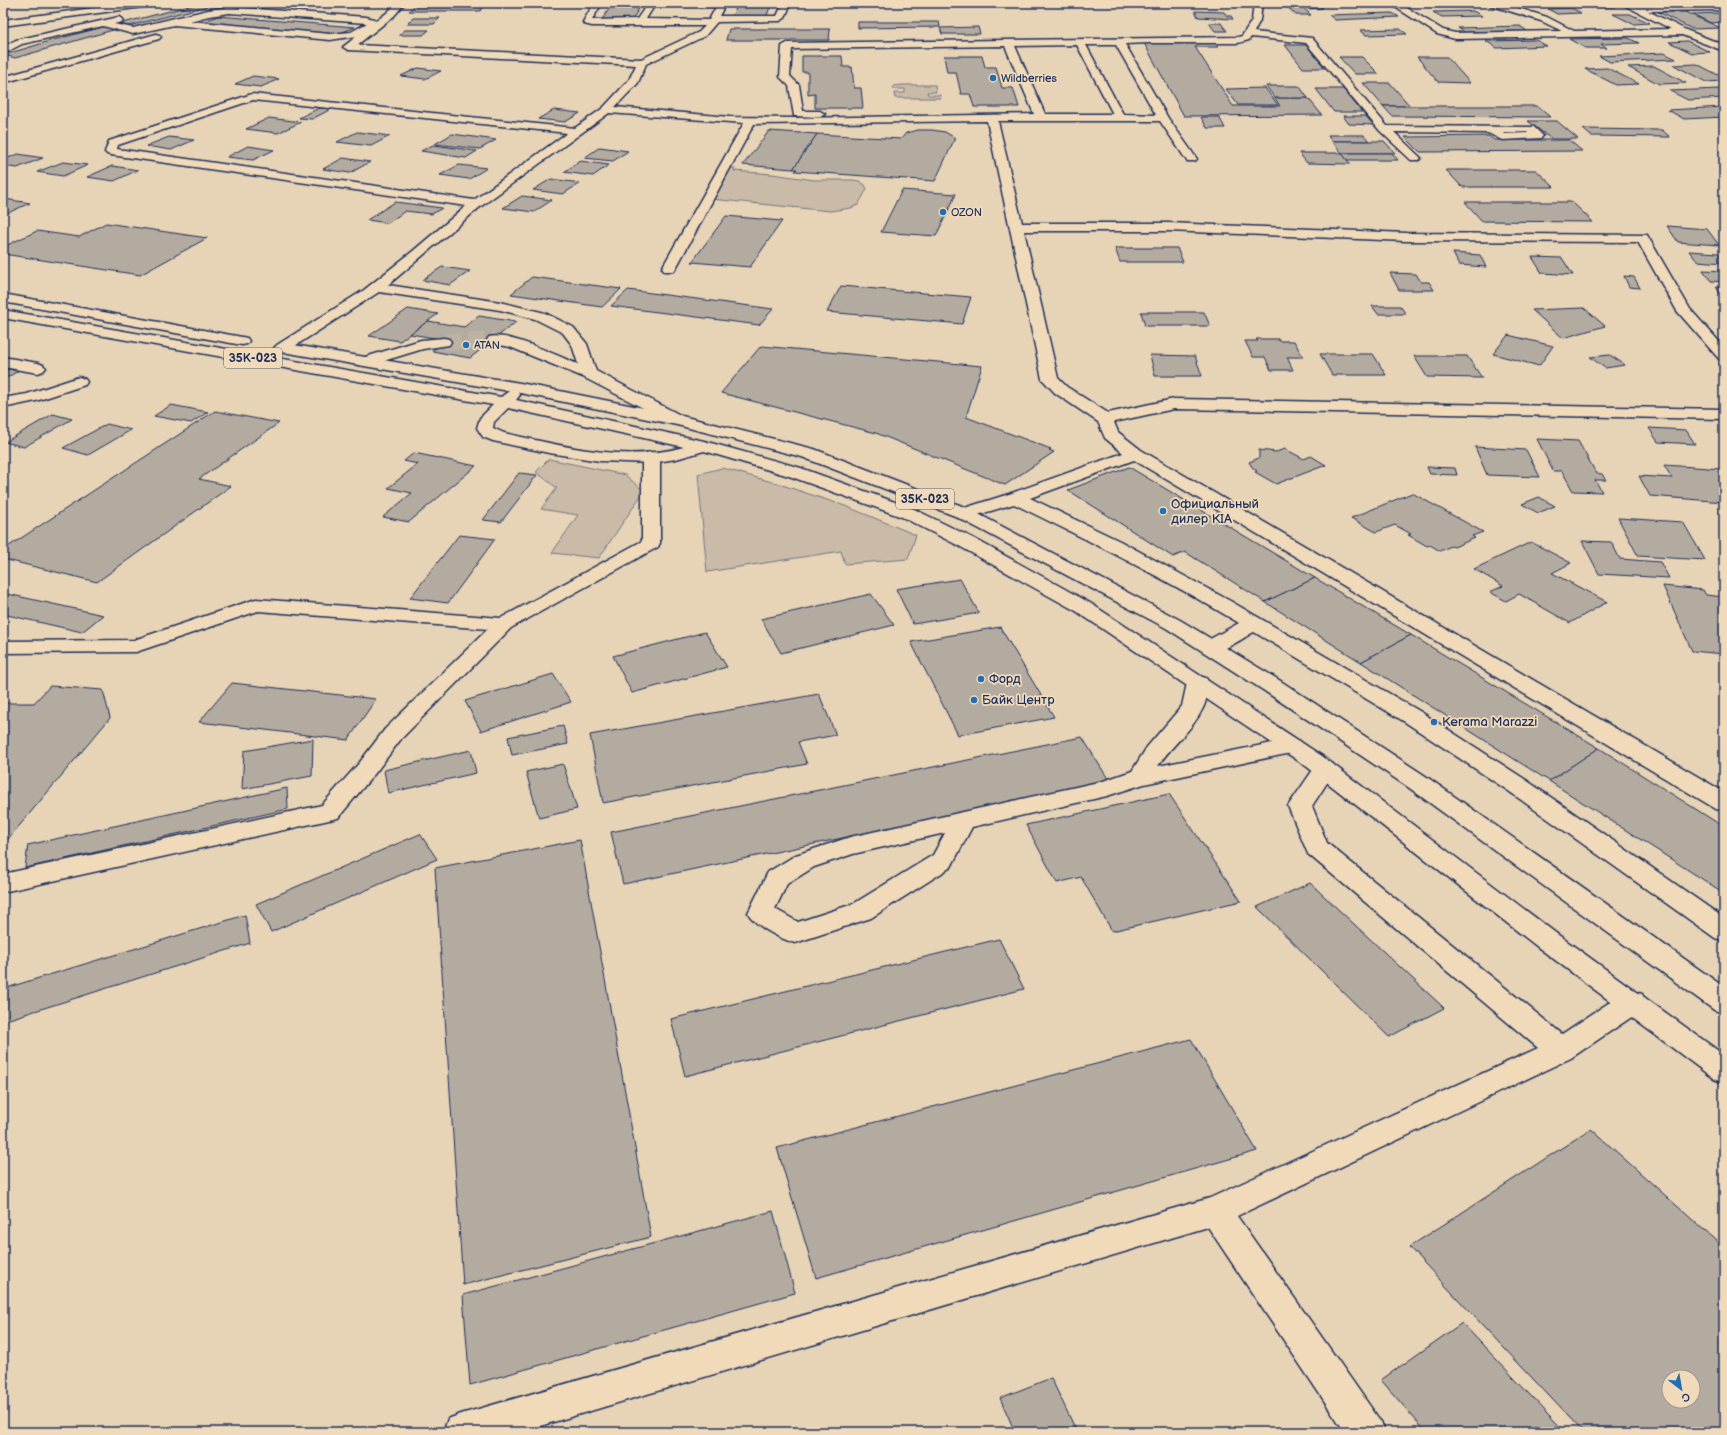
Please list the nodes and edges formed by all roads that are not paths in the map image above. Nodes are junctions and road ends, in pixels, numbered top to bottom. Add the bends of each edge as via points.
1 (150, 3) edge
2 (401, 3) edge
3 (598, 3) edge
4 (652, 3) edge
5 (722, 3) edge
6 (787, 3) edge
7 (1258, 3) edge
8 (1393, 3) edge
9 (1493, 3) edge
10 (1624, 3) edge
11 (75, 4) edge
12 (116, 7) junction
13 (1724, 7) edge
14 (1636, 9) junction
15 (712, 17) junction
16 (129, 18) dead end
17 (173, 22) junction
18 (640, 22) junction
19 (3, 23) edge
20 (104, 24) junction
21 (188, 29) dead end
22 (133, 31) junction
23 (175, 32) dead end
24 (1683, 32) junction
25 (1249, 34) junction
26 (1573, 34) junction
27 (6, 41) edge
28 (20, 42) junction
29 (1120, 42) junction
30 (1080, 43) junction
31 (1009, 44) junction
32 (1724, 48) edge
33 (3, 51) edge
34 (642, 62) junction
35 (6, 79) dead end
36 (607, 110) junction
37 (940, 114) dead end
38 (992, 117) junction
39 (1042, 117) junction
40 (1120, 118) junction
41 (1163, 118) junction
42 (751, 120) junction
43 (1384, 129) junction
44 (1490, 130) dead end
45 (577, 131) junction
46 (1415, 158) dead end
47 (1191, 159) dead end
48 (476, 204) junction
49 (1017, 227) junction
50 (669, 268) dead end
51 (377, 287) junction
52 (3, 298) edge
53 (3, 314) edge
54 (494, 340) tunnel mouth
55 (444, 342) tunnel mouth
56 (282, 348) junction
57 (1724, 356) edge
58 (367, 361) junction
59 (3, 362) edge
60 (38, 368) dead end
61 (589, 374) junction
62 (80, 382) dead end
63 (520, 388) junction
64 (504, 402) junction
65 (3, 403) edge
66 (1724, 414) edge
67 (1105, 419) junction
68 (678, 420) junction
69 (704, 446) junction
70 (1135, 454) junction
71 (652, 457) junction
72 (1015, 498) junction
73 (964, 514) junction
74 (504, 624) junction
75 (1253, 624) junction
76 (3, 647) edge
77 (1210, 647) junction
78 (1198, 683) junction
79 (1292, 746) junction
80 (1325, 770) junction
81 (1140, 777) junction
82 (1724, 803) edge
83 (964, 820) junction
84 (3, 883) edge
85 (1724, 931) edge
86 (1632, 1002) junction
87 (1724, 1002) edge
88 (1561, 1050) junction
89 (1724, 1071) edge
90 (1215, 1211) junction
91 (462, 1432) edge
92 (1366, 1432) edge

1 - 12 street
2 - 34 street via 391,14 348,47
3 - 18 street via 587,22
4 - 18 street via 650,13
5 - 15 street
6 - 15 street via 780,18 777,19
7 - 25 street via 1256,20
8 - 26 street via 1440,32 1455,36
9 - 26 street via 1544,19
10 - 14 street
11 - 12 street
12 - 19 street
13 - 14 street
14 - 24 street
15 - 18 street
15 - 34 street via 710,26 702,34
16 - 20 street
17 - 17 street via 229,10 366,20 372,24 353,35 330,37
17 - 22 street
20 - 22 street
20 - 28 street
21 - 23 street
22 - 35 street via 160,36
24 - 26 street
24 - 32 street
25 - 29 street via 1246,38 1238,40
25 - 43 street via 1309,40
27 - 28 street
28 - 33 street
29 - 30 street
29 - 41 street
30 - 31 street
30 - 40 street
31 - 37 street via 787,46 785,77 794,85 798,114
31 - 39 street
34 - 36 street via 634,81
36 - 42 street
36 - 45 street
38 - 39 street
38 - 42 street
38 - 49 street
39 - 40 street
40 - 41 street
41 - 47 street
42 - 50 street
43 - 44 street
43 - 46 street
45 - 48 street
45 - 48 street via 252,96 113,143 111,152
48 - 51 street
49 - 57 street via 1168,227 1406,237 1642,238 1684,311
49 - 67 street via 1050,379 1061,390
51 - 56 street
51 - 61 street via 500,306 540,316 568,330 579,344
52 - 56 street, 35К-023
53 - 64 street, 35К-023
54 - 61 street via 515,344
55 - 58 street via 421,345
56 - 58 street, 35К-023
58 - 63 street, 35К-023
59 - 60 street
61 - 68 street
62 - 65 street via 30,398
63 - 64 street
63 - 68 street, 35К-023
64 - 69 street, 35К-023
64 - 71 street via 486,421 485,428 499,438 597,457
66 - 67 street via 1174,404
67 - 70 street via 1111,434
68 - 73 street, 35К-023 via 808,453
69 - 71 street via 684,453
69 - 78 street, 35К-023 via 795,472 908,513 1083,607
70 - 72 street
70 - 82 street
71 - 74 street via 651,543
72 - 73 street
72 - 75 street via 1113,545
73 - 77 street, 35К-023 via 1096,582
74 - 76 street via 256,605 136,646
74 - 84 street via 393,734 330,812
75 - 77 street
75 - 85 street via 1413,717 1518,786
77 - 87 street, 35К-023 via 1416,781
78 - 79 street, 35К-023
78 - 81 street via 1193,707 1154,752
79 - 80 street, 35К-023
79 - 81 street
80 - 86 street, 35К-023
80 - 88 street via 1300,806 1317,848
81 - 83 street via 1108,788
83 - 83 street via 850,846 805,861 777,878 761,913 795,932 862,911 942,861
86 - 88 street
86 - 89 street, 35К-023
88 - 90 street
90 - 91 street
90 - 92 street

